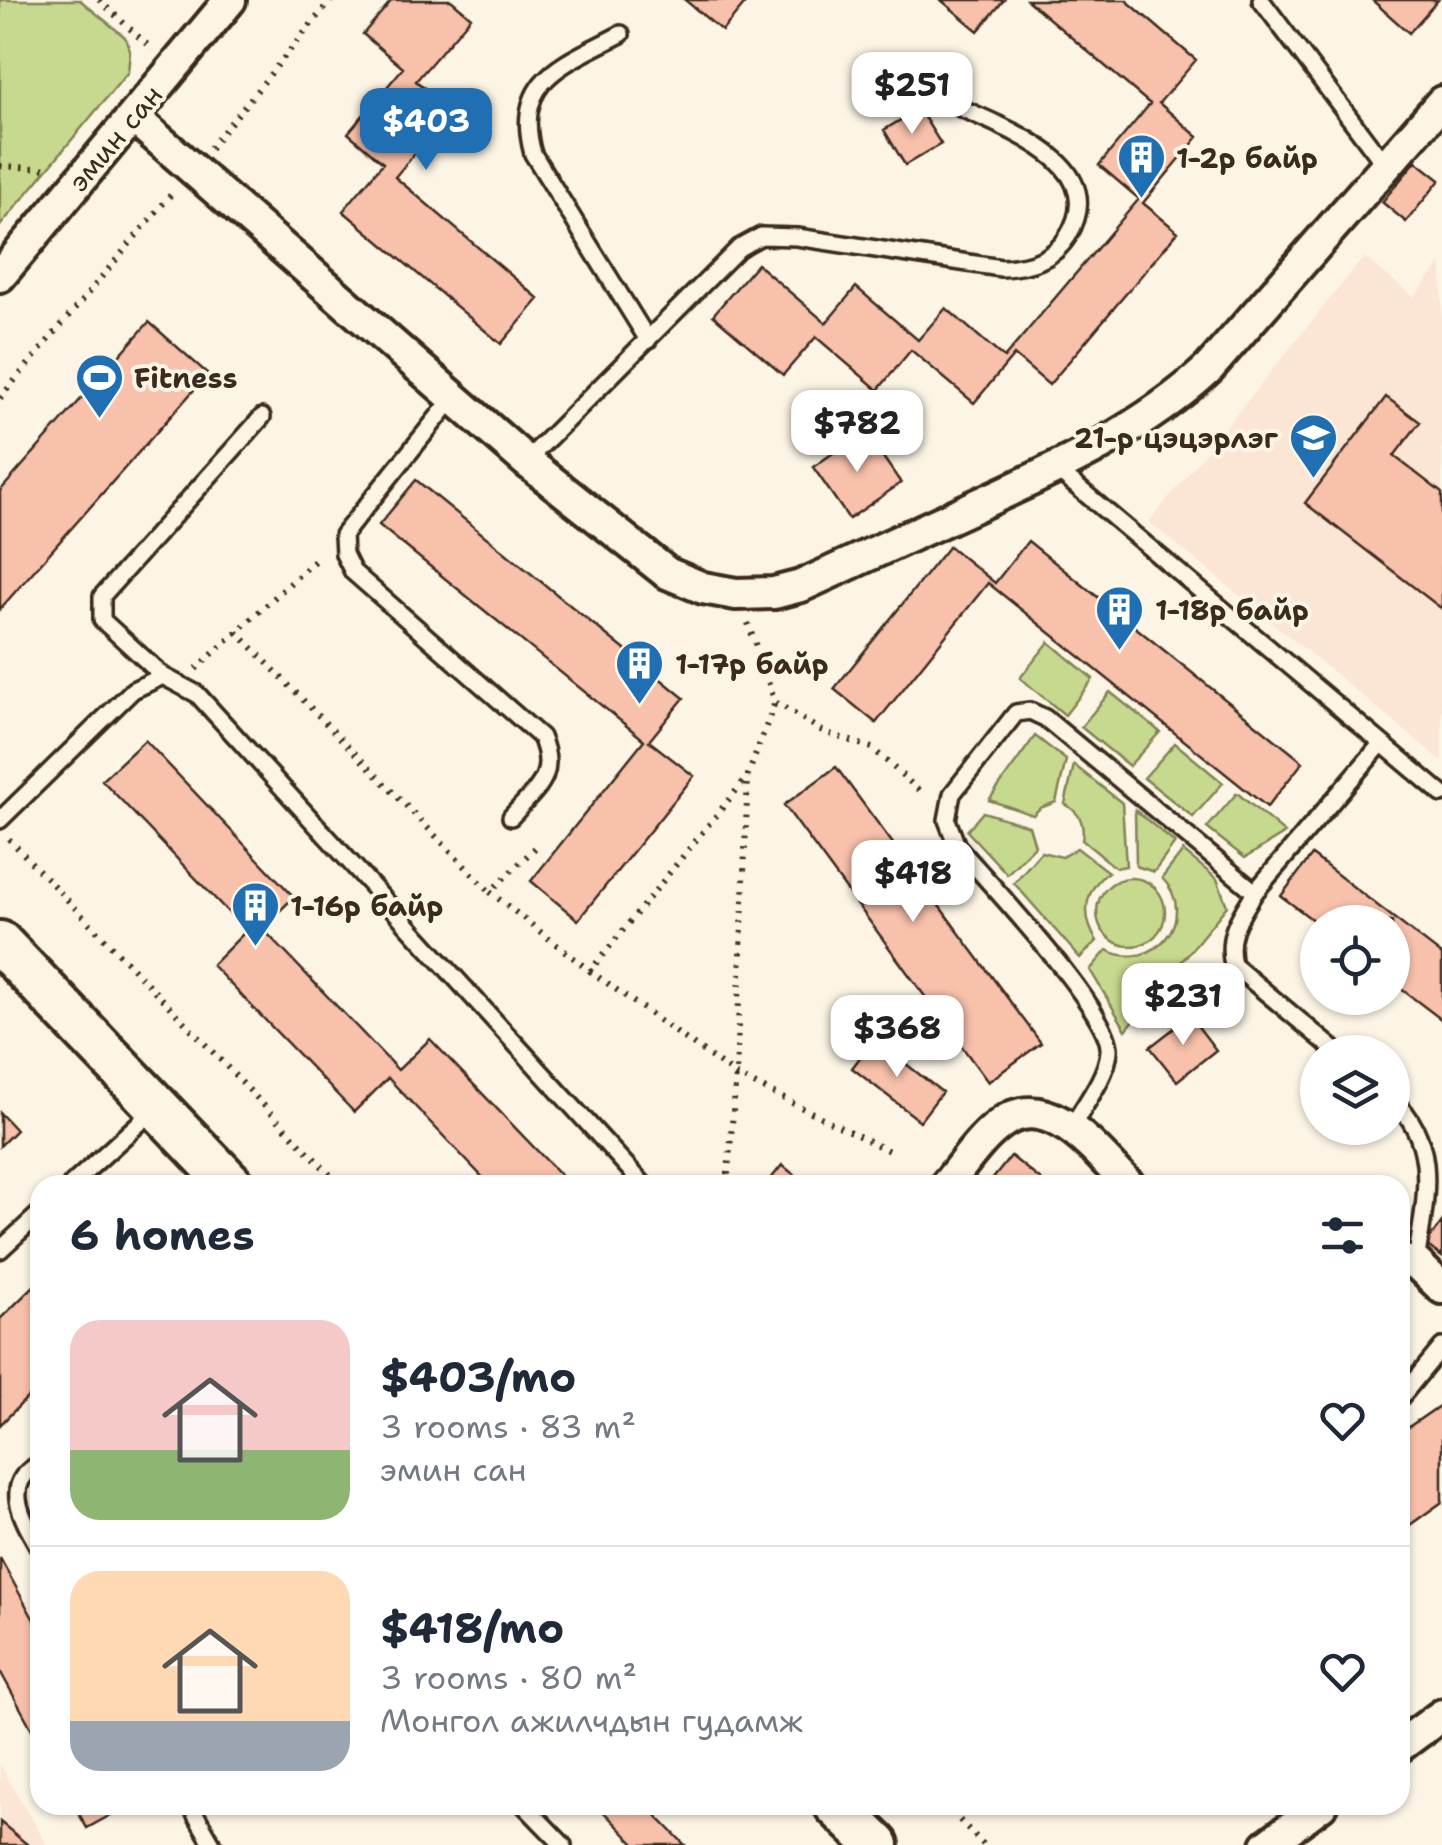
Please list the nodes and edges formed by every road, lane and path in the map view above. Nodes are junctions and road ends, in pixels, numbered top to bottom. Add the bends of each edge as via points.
1 (99, 0) edge
2 (230, 0) edge
3 (331, 0) edge
4 (1261, 0) edge
5 (621, 34) dead end
6 (174, 68) junction
7 (1442, 102) edge
8 (952, 104) dead end
9 (133, 117) junction
10 (1385, 165) junction
11 (192, 169) junction
12 (0, 276) edge
13 (648, 340) junction
14 (0, 398) edge
15 (454, 398) junction
16 (262, 418) dead end
17 (526, 461) junction
18 (1056, 469) junction
19 (343, 535) junction
20 (736, 594) junction
21 (238, 632) junction
22 (162, 676) junction
23 (179, 685) junction
24 (775, 702) junction
25 (1382, 744) junction
26 (748, 775) junction
27 (922, 794) dead end
28 (1442, 794) edge
29 (512, 817) dead end
30 (0, 820) edge
31 (0, 830) edge
32 (535, 848) dead end
33 (490, 892) junction
34 (1255, 892) junction
35 (0, 943) edge
36 (590, 971) junction
37 (1317, 1035) edge
38 (736, 1075) junction
39 (158, 1107) junction
40 (1410, 1117) edge
41 (1071, 1128) junction
42 (895, 1154) dead end
43 (82, 1175) edge
44 (223, 1175) edge
45 (330, 1175) edge
46 (635, 1175) edge
47 (729, 1175) edge
48 (955, 1175) edge
49 (1119, 1175) edge
50 (30, 1222) edge
51 (0, 1250) edge
52 (1410, 1254) edge
53 (1410, 1264) edge
54 (1442, 1288) edge
55 (1442, 1347) edge
56 (1410, 1386) edge
57 (30, 1470) edge
58 (30, 1530) edge
59 (1442, 1715) edge
60 (1410, 1739) edge
61 (196, 1815) edge
62 (534, 1815) edge
63 (846, 1815) edge
64 (955, 1815) edge
65 (1308, 1815) edge
66 (213, 1845) edge
67 (563, 1845) edge
68 (876, 1845) edge
69 (984, 1845) edge
70 (1267, 1845) edge

1 - 6 path
2 - 6 street, эмин сан
3 - 11 path
4 - 10 lane
5 - 13 lane via 550,72 530,100 526,129 533,154
6 - 9 street, эмин сан
7 - 10 street
8 - 13 lane via 1066,166 1077,206 1061,247 1023,267 1002,268 762,236 740,248
9 - 11 street
9 - 12 street, эмин сан
10 - 18 street via 1182,394
11 - 14 path
11 - 15 street
13 - 17 lane
15 - 17 street
15 - 19 lane
16 - 22 lane via 102,596 102,620
17 - 20 street via 667,573
18 - 20 street via 802,586
18 - 25 lane
19 - 21 path
19 - 29 lane via 353,572 540,737 550,758 545,779
20 - 24 path
21 - 23 path
21 - 33 path
22 - 23 lane
22 - 30 lane via 133,690
23 - 46 lane via 197,694
24 - 26 path
24 - 27 path via 824,732 872,748
25 - 28 lane
25 - 34 lane
26 - 36 path
26 - 38 path
31 - 45 path
32 - 33 path
33 - 36 path
34 - 37 lane via 1234,926 1234,965
34 - 41 lane via 1030,711 1016,713 952,794 947,820 957,846 1104,1026 1107,1064
35 - 39 main road
36 - 38 path
38 - 42 path
38 - 47 path
39 - 43 lane
39 - 44 main road
40 - 52 lane via 1425,1150 1428,1185
41 - 48 street via 1042,1115 1002,1122
41 - 49 street
50 - 51 lane
53 - 54 street
55 - 56 lane
57 - 58 lane via 20,1477 14,1499
59 - 60 street
61 - 66 lane
62 - 67 lane
63 - 68 main road
64 - 69 path
65 - 70 street

